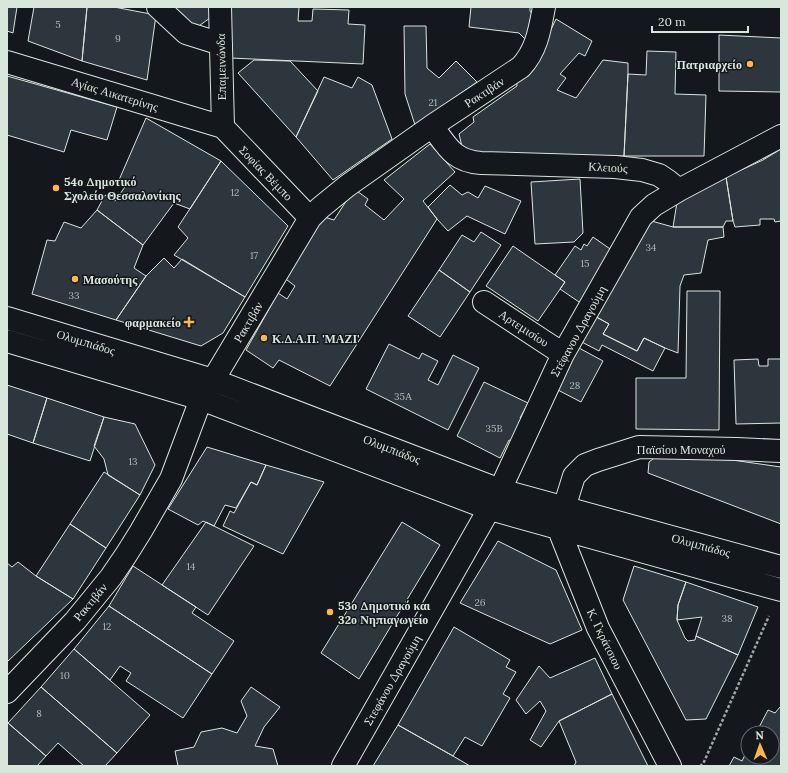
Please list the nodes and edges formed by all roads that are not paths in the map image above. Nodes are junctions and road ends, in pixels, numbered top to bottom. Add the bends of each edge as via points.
1 (158, 7) edge
2 (220, 7) edge
3 (544, 7) edge
4 (221, 44) junction
5 (7, 62) edge
6 (432, 126) junction
7 (223, 127) junction
8 (781, 136) edge
9 (679, 190) junction
10 (310, 218) junction
11 (484, 302) dead end
12 (7, 318) edge
13 (7, 341) edge
14 (563, 354) junction
15 (213, 380) junction
16 (201, 399) junction
17 (781, 451) edge
18 (495, 499) junction
19 (561, 518) junction
20 (781, 567) edge
21 (781, 590) edge
22 (7, 692) edge
23 (343, 766) edge
24 (670, 766) edge

1 - 4 street via 186,33
2 - 4 street, Επαμεινώνδα
3 - 6 street, Ρακτιβάν via 537,40 526,62 517,71
4 - 7 street, Επαμεινώνδα
5 - 7 street, Αγίας Αικατερίνης
6 - 9 street, Κλειούς via 451,152 472,163 642,170 659,175
6 - 10 street, Ρακτιβάν via 347,186
7 - 10 street, Σοφίας Βέμπο
8 - 9 street
9 - 14 street, Στέφανου Δραγούμη via 654,205 641,217
10 - 15 street, Ρακτιβάν
11 - 14 street, Αρτεμισίου
12 - 15 street, Ολυμπιάδος
13 - 16 street, Ολυμπιάδος
14 - 18 street, Στέφανου Δραγούμη
15 - 16 street, Ρακτιβάν
15 - 18 street, Ολυμπιάδος
16 - 18 street, Ολυμπιάδος
16 - 22 street, Ρακτιβάν via 171,479 111,577 74,621
17 - 19 street, Παϊσίου Μοναχού via 638,448 598,460 585,465 574,476
18 - 19 street, Ολυμπιάδος
18 - 23 street, Στεφάνου Δραγούμη
19 - 20 street, Ολυμπιάδος
19 - 21 street, Ολυμπιάδος
19 - 24 street, Κ. Γκράτσιου via 598,628

